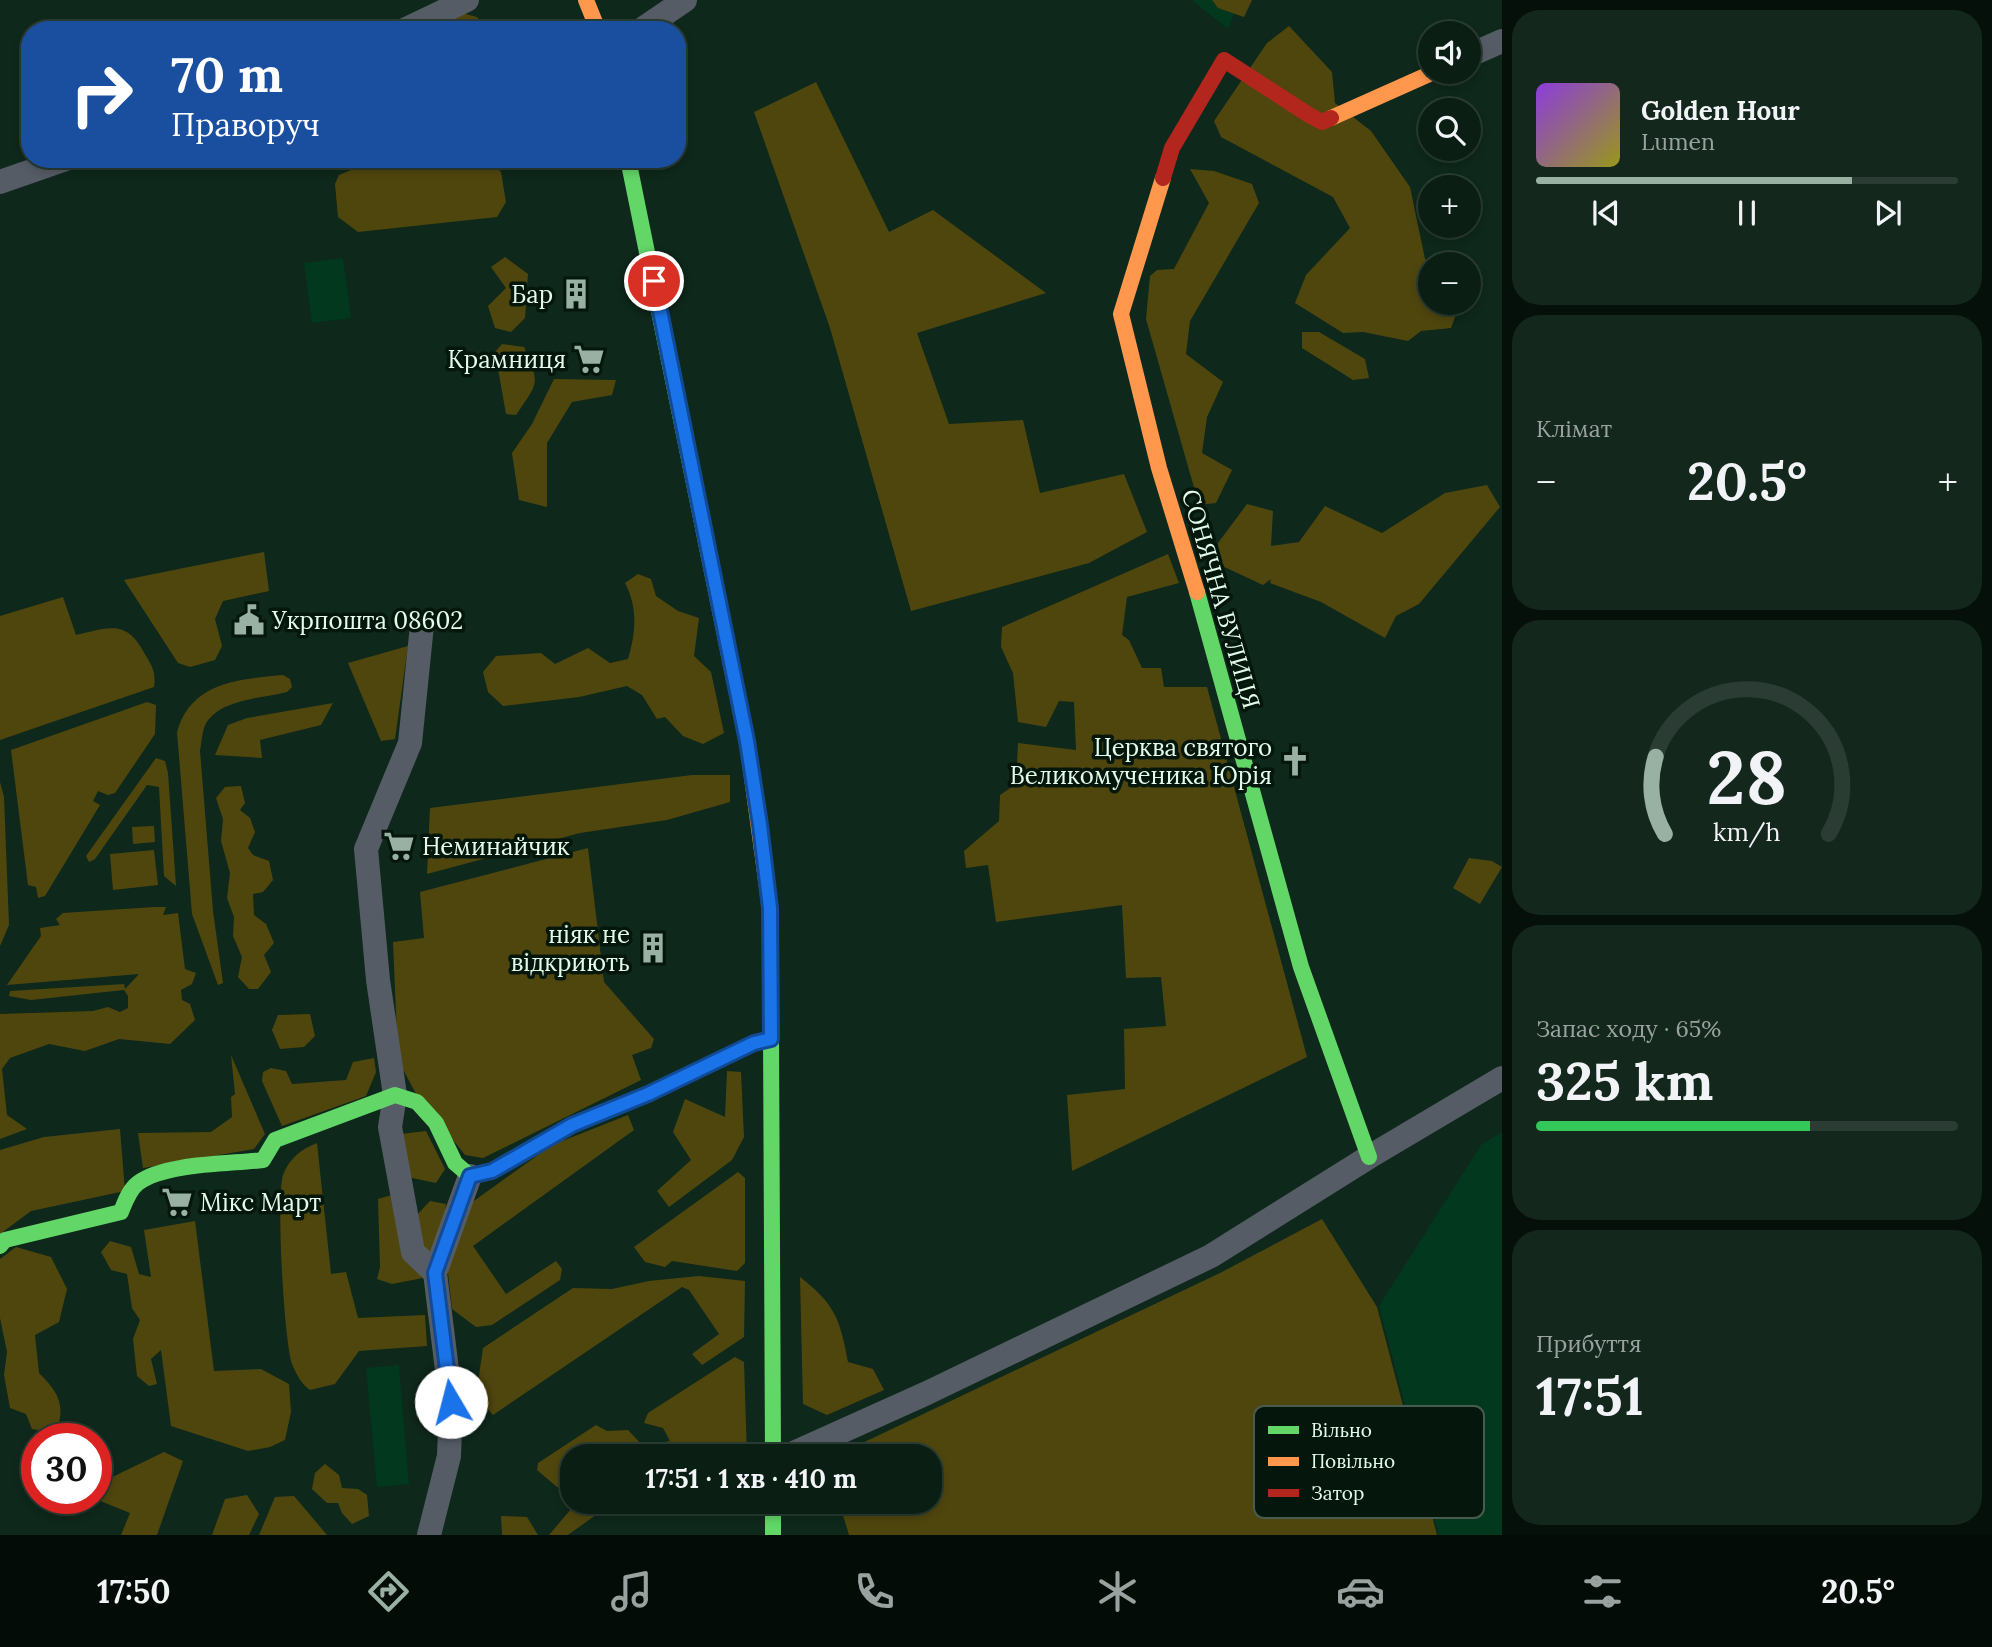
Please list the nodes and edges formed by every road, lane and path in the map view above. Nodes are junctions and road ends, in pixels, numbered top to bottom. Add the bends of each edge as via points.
1 (467, 0) edge
2 (586, 0) edge
3 (685, 0) edge
4 (423, 21) edge
5 (594, 21) edge
6 (654, 21) edge
7 (1502, 41) edge
8 (1481, 50) edge
9 (1418, 79) edge
10 (39, 168) edge
11 (630, 168) edge
12 (0, 181) edge
13 (422, 625) dead end
14 (771, 1039) junction
15 (1502, 1079) edge
16 (395, 1095) junction
17 (1369, 1157) junction
18 (470, 1176) junction
19 (0, 1245) edge
20 (435, 1273) junction
21 (773, 1444) edge
22 (814, 1444) edge
23 (773, 1514) edge
24 (429, 1535) edge
25 (773, 1535) edge

1 - 4 street
2 - 5 street
3 - 6 street
7 - 8 street
9 - 17 street, СОНЯЧНА ВУЛИЦЯ via 1322,122 1301,112 1250,72 1224,60 1172,148 1121,314 1159,468 1221,673 1269,859 1301,967
10 - 12 street
11 - 14 street via 747,741 770,908
13 - 16 street via 410,743 366,849 379,993
14 - 18 street via 572,1125 492,1171
14 - 21 street
15 - 17 street
16 - 18 street via 417,1101 436,1123 455,1163
16 - 19 street via 275,1140 263,1160 158,1174 130,1191 121,1212 5,1240
16 - 20 street via 390,1127 413,1252
17 - 22 street via 1211,1256
18 - 20 street
20 - 24 street via 451,1402 449,1456
23 - 25 street

